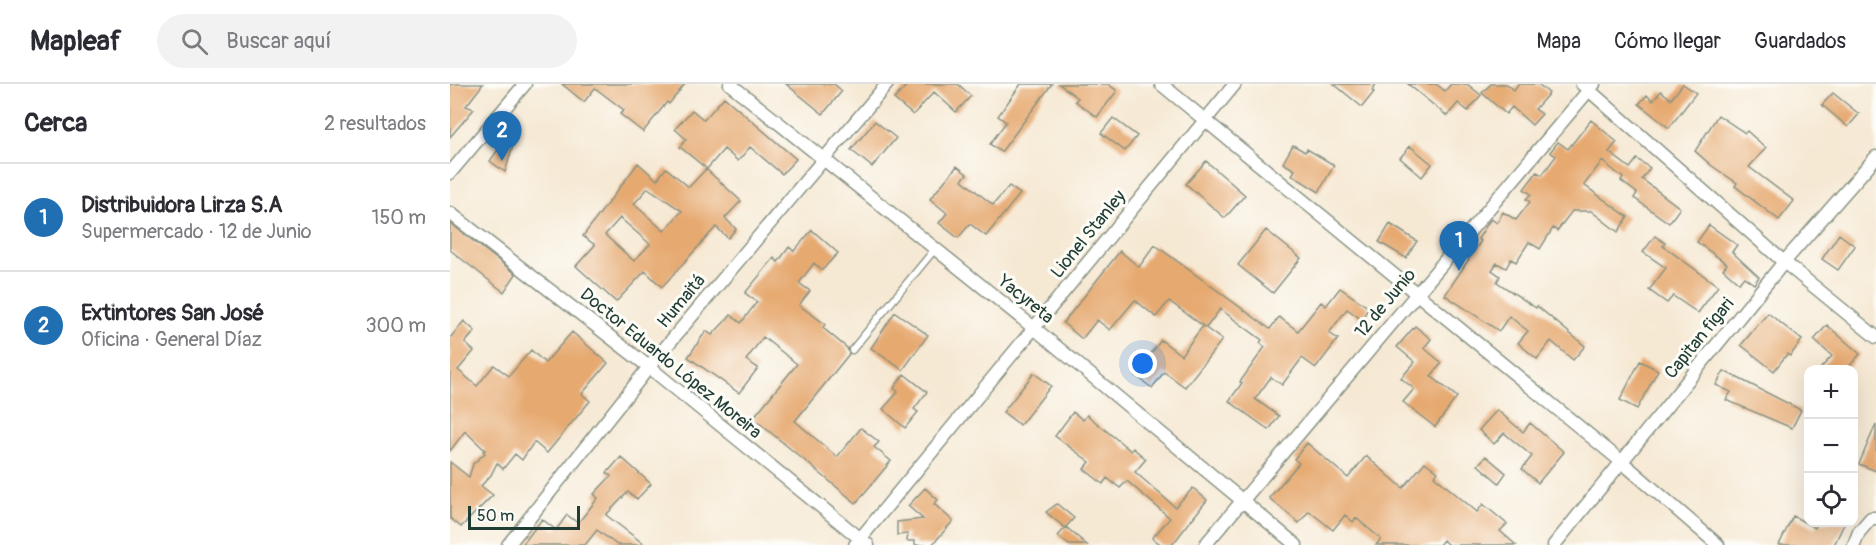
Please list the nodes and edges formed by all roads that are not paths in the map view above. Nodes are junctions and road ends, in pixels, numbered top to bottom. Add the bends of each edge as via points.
1 (525, 84) edge
2 (730, 84) edge
3 (887, 84) edge
4 (1161, 84) edge
5 (1235, 84) edge
6 (1588, 86) edge
7 (1205, 120) junction
8 (1876, 157) edge
9 (823, 160) junction
10 (450, 173) edge
11 (450, 213) edge
12 (935, 249) junction
13 (1784, 262) junction
14 (1417, 292) junction
15 (1034, 328) junction
16 (1876, 337) edge
17 (852, 350) dead end
18 (649, 367) junction
19 (1622, 462) junction
20 (1241, 500) junction
21 (1876, 518) edge
22 (861, 543) edge
23 (508, 545) edge
24 (1204, 545) edge
25 (1296, 545) edge
26 (1554, 545) edge
27 (1718, 545) edge
28 (1854, 545) edge

1 - 10 street
2 - 9 street, Yacyreta
3 - 9 street, Humaitá
4 - 7 street
5 - 7 street, Lionel Stanley
6 - 13 street
6 - 14 street, 12 de Junio
7 - 14 street
7 - 15 street, Lionel Stanley
8 - 13 street, Capitan figari
9 - 12 street, Yacyreta
9 - 18 street, Humaitá
11 - 18 street, Doctor Eduardo López Moreira
12 - 15 street, Yacyreta
12 - 17 lane
13 - 16 street
13 - 19 street, Capitan figari
14 - 19 street
14 - 20 street, 12 de Junio
15 - 20 street, Yacyreta
15 - 22 street, Lionel Stanley
18 - 22 street, Doctor Eduardo López Moreira
18 - 23 street, Humaitá
19 - 26 street, Capitan figari
19 - 27 street
20 - 24 street, 12 de Junio
20 - 25 street, Yacyreta
21 - 28 street via 1871,518 1859,532

